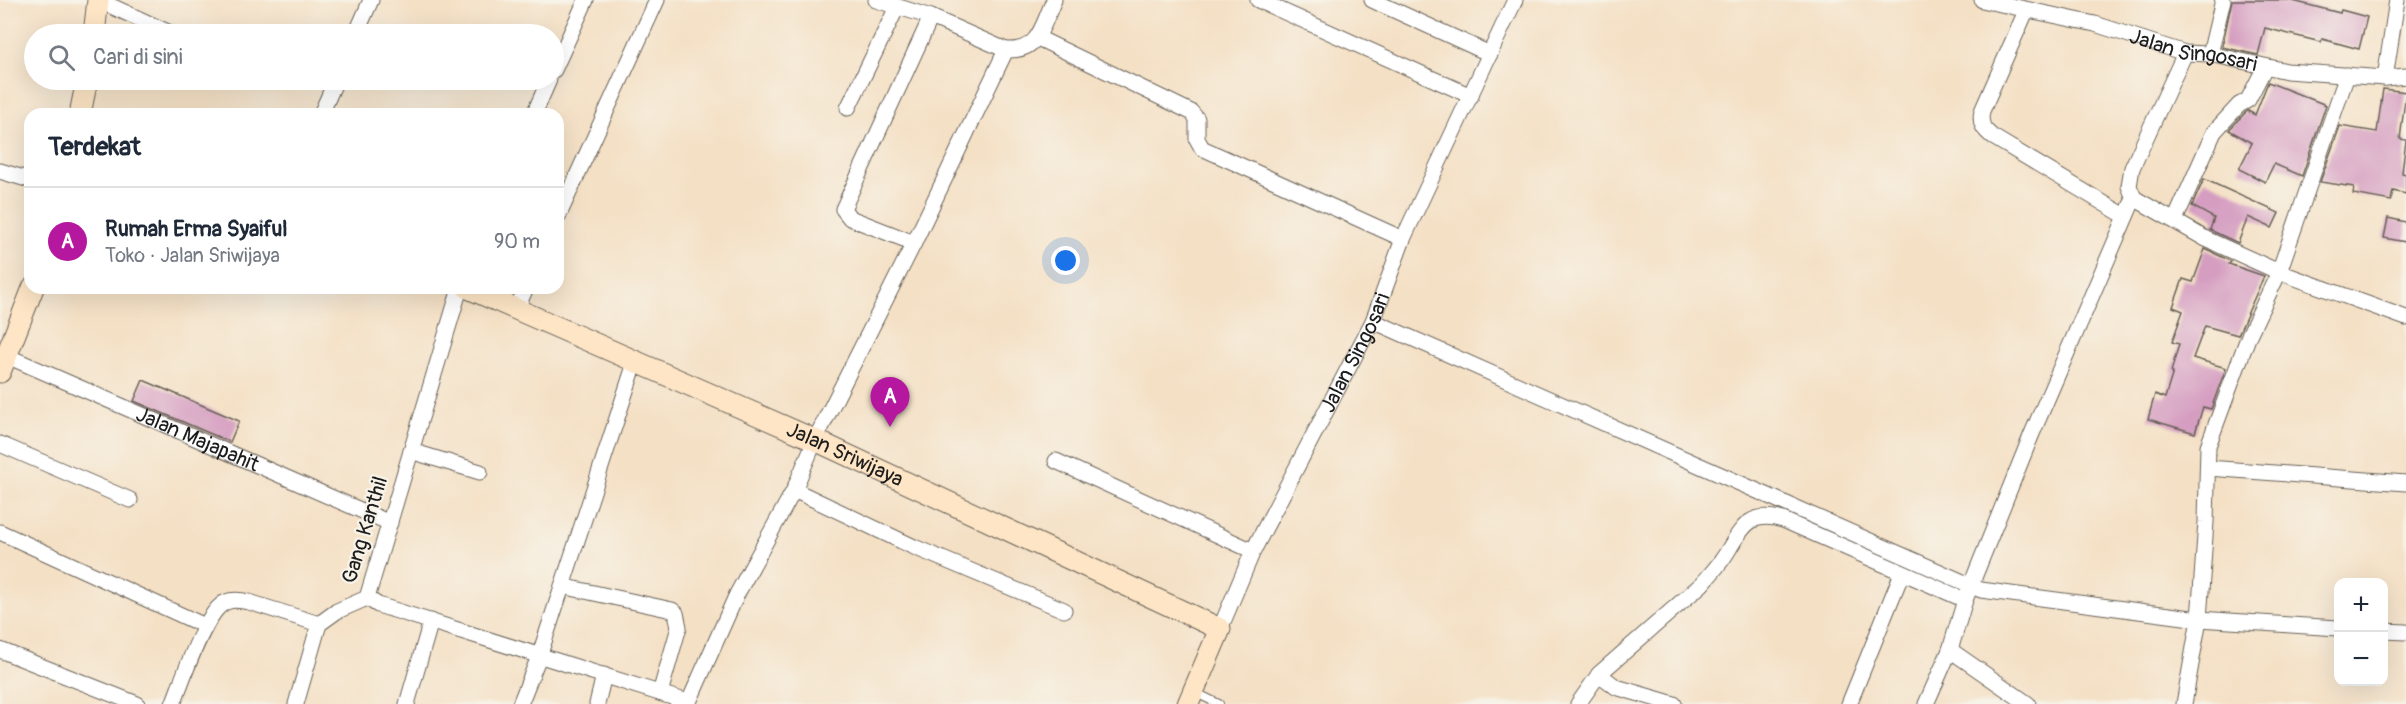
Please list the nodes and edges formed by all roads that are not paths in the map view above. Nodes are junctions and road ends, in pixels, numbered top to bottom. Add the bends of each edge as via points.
1 (98, 0) edge
2 (371, 0) edge
3 (586, 0) edge
4 (657, 0) edge
5 (876, 0) edge
6 (1054, 0) edge
7 (1258, 0) edge
8 (1372, 0) edge
9 (1515, 0) edge
10 (1982, 0) edge
11 (2223, 0) edge
12 (2397, 0) edge
13 (897, 7) junction
14 (2026, 11) junction
15 (932, 17) junction
16 (95, 24) edge
17 (150, 24) edge
18 (360, 24) edge
19 (1038, 38) junction
20 (564, 48) edge
21 (1006, 50) junction
22 (2185, 53) junction
23 (1490, 54) junction
24 (2210, 54) junction
25 (2265, 67) junction
26 (2347, 75) junction
27 (2406, 76) edge
28 (2385, 78) junction
29 (86, 90) edge
30 (332, 90) edge
31 (545, 90) edge
32 (1471, 96) junction
33 (84, 108) edge
34 (324, 108) edge
35 (537, 108) edge
36 (848, 108) dead end
37 (0, 171) edge
38 (24, 178) edge
39 (2134, 198) junction
40 (564, 204) edge
41 (2125, 216) junction
42 (2175, 220) junction
43 (1403, 239) junction
44 (914, 243) junction
45 (2279, 272) junction
46 (31, 294) edge
47 (458, 294) edge
48 (481, 294) edge
49 (523, 294) edge
50 (516, 310) junction
51 (2406, 318) edge
52 (1373, 321) junction
53 (635, 363) junction
54 (4, 364) edge
55 (815, 440) junction
56 (0, 444) edge
57 (411, 451) junction
58 (1056, 461) dead end
59 (2208, 468) junction
60 (480, 472) dead end
61 (2406, 483) edge
62 (794, 490) junction
63 (130, 500) dead end
64 (390, 523) junction
65 (0, 532) edge
66 (1253, 551) junction
67 (1902, 573) junction
68 (1971, 585) junction
69 (562, 586) junction
70 (367, 598) junction
71 (1965, 600) junction
72 (1064, 610) dead end
73 (2199, 619) junction
74 (431, 621) junction
75 (319, 624) junction
76 (205, 626) junction
77 (2334, 628) edge
78 (1220, 629) junction
79 (2388, 631) edge
80 (2406, 632) edge
81 (0, 650) edge
82 (1950, 650) junction
83 (540, 654) junction
84 (604, 675) junction
85 (1599, 675) junction
86 (660, 693) junction
87 (1190, 698) edge
88 (688, 703) edge
89 (137, 704) edge
90 (173, 704) edge
91 (296, 704) edge
92 (407, 704) edge
93 (520, 704) edge
94 (597, 704) edge
95 (1219, 704) edge
96 (1578, 704) edge
97 (1674, 704) edge
98 (1849, 704) edge
99 (1926, 704) edge
100 (2028, 704) edge
101 (2184, 704) edge

1 - 16 street
1 - 17 street
2 - 18 street
3 - 20 street
4 - 40 street
5 - 13 street
6 - 19 street
7 - 32 street
8 - 23 street
9 - 23 street, Jalan Singosari
10 - 14 street, Jalan Singosari
11 - 24 street
12 - 28 street
13 - 15 street
13 - 36 street
14 - 22 street, Jalan Singosari via 2095,24
14 - 41 street via 1982,111 1981,124 1993,137
15 - 21 street
15 - 44 street via 843,209 850,218
19 - 21 street via 1028,47
19 - 43 street via 1191,112 1197,119 1197,139 1202,148
21 - 44 street
22 - 24 street, Jalan Singosari
22 - 39 street via 2130,173 2129,186
23 - 32 street, Jalan Singosari
24 - 25 street, Jalan Singosari
25 - 26 street, Jalan Singosari
25 - 42 street via 2248,100 2214,132
26 - 28 street, Jalan Singosari
26 - 45 street
27 - 28 street, Jalan Singosari
29 - 33 street
30 - 34 street
31 - 35 street
32 - 43 street, Jalan Singosari
37 - 38 street
39 - 41 street
39 - 42 street
41 - 68 street
42 - 45 street via 2206,239
43 - 52 street, Jalan Singosari
44 - 55 street
45 - 51 street
45 - 59 street via 2249,335 2213,429
46 - 54 street, Jalan Majapahit
47 - 57 street, Gang Kanthil
48 - 50 street, Jalan Sriwijaya
49 - 50 street
50 - 53 street, Jalan Sriwijaya
52 - 66 street, Jalan Singosari
52 - 68 street
53 - 55 street, Jalan Sriwijaya
53 - 69 street
54 - 64 street, Jalan Majapahit
55 - 62 street
55 - 78 street, Jalan Sriwijaya
56 - 63 street
57 - 60 street
57 - 64 street, Gang Kanthil
58 - 66 street
59 - 61 street
59 - 73 street
62 - 72 street via 914,548
62 - 88 street via 737,594
64 - 70 street, Gang Kanthil
65 - 76 street
66 - 78 street, Jalan Singosari
67 - 71 street
67 - 85 street via 1783,520 1758,518 1739,531 1715,571 1702,584
67 - 98 street
68 - 71 street
68 - 73 street via 2005,595
69 - 83 street
69 - 86 street via 676,613 679,627
70 - 74 street
70 - 75 street, Gang Kanthil
71 - 82 street
73 - 77 street
73 - 101 street
74 - 83 street
74 - 92 street
75 - 76 street via 238,600 219,607
75 - 91 street
76 - 90 street
78 - 87 street, Jalan Singosari
79 - 80 street
81 - 89 street
82 - 99 street
82 - 100 street
83 - 84 street
83 - 93 street
84 - 86 street
84 - 94 street
85 - 96 street
85 - 97 street via 1616,687
86 - 88 street
87 - 95 lane

